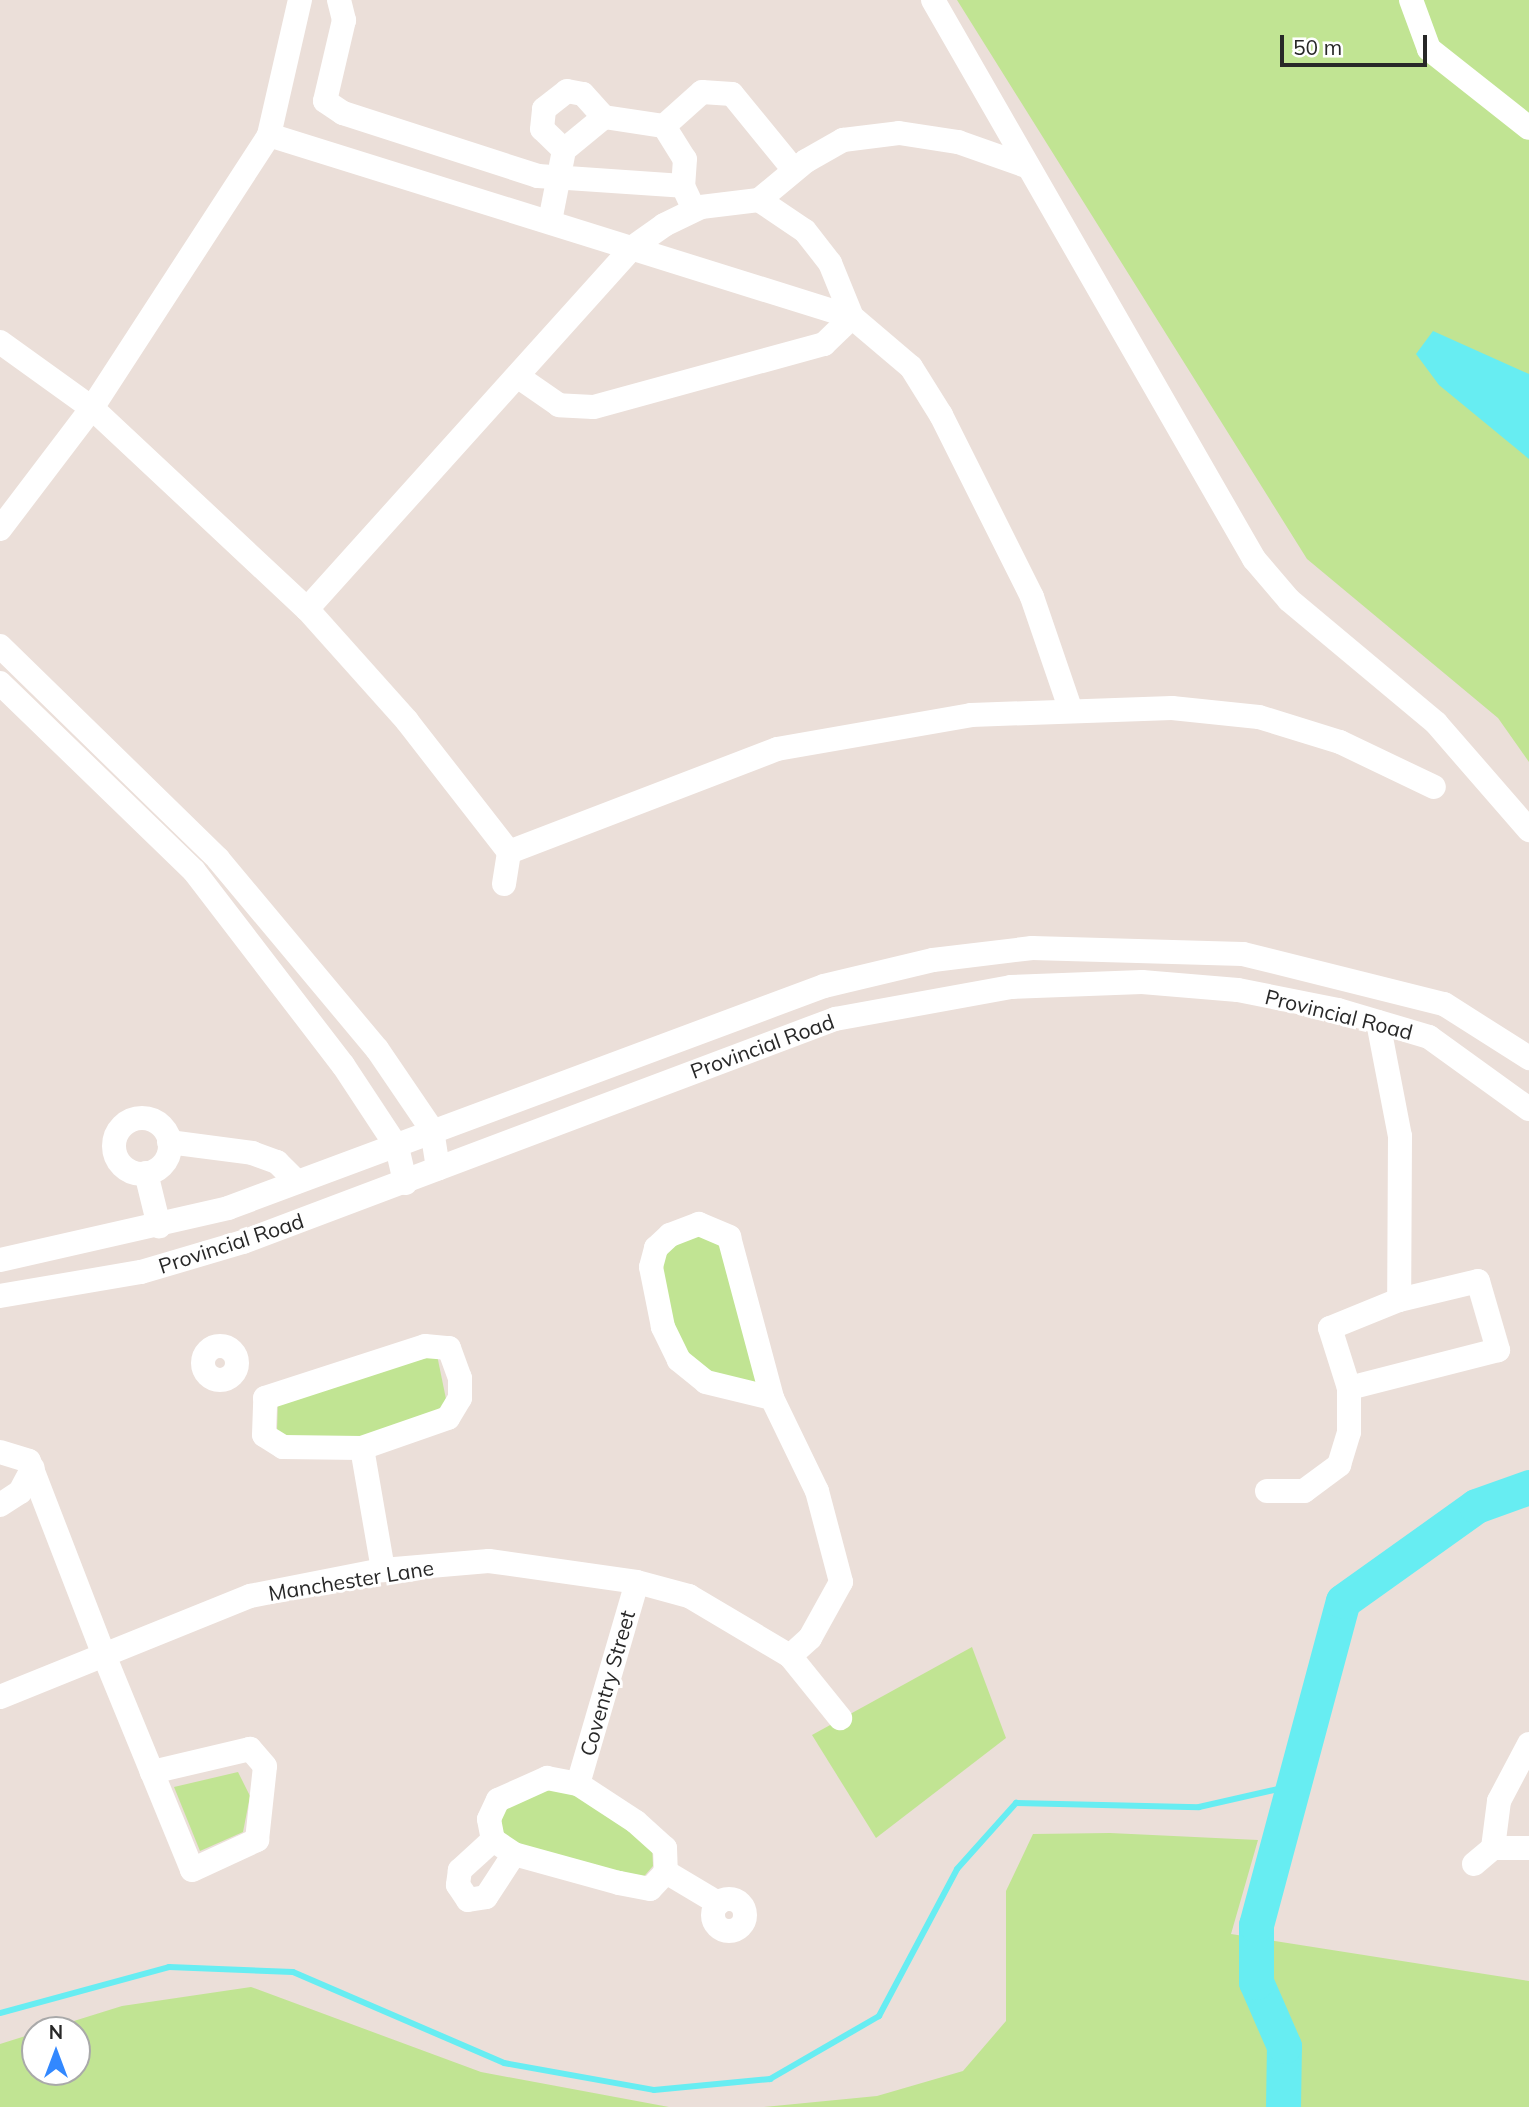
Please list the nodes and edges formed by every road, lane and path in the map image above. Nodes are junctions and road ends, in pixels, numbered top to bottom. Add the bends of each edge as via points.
1 (300, 0) edge
2 (339, 0) edge
3 (933, 0) edge
4 (1411, 0) edge
5 (604, 117) junction
6 (664, 126) junction
7 (1529, 128) edge
8 (269, 135) junction
9 (564, 150) junction
10 (1026, 166) junction
11 (794, 170) junction
12 (563, 177) junction
13 (683, 186) junction
14 (760, 200) junction
15 (694, 210) junction
16 (550, 221) junction
17 (633, 247) junction
18 (852, 317) junction
19 (0, 342) edge
20 (520, 378) junction
21 (92, 408) junction
22 (0, 529) edge
23 (307, 609) junction
24 (0, 646) edge
25 (0, 683) edge
26 (1070, 708) junction
27 (1434, 787) dead end
28 (1529, 830) edge
29 (509, 852) junction
30 (504, 884) dead end
31 (1005, 951) junction
32 (1011, 987) junction
33 (1378, 1022) junction
34 (1529, 1058) edge
35 (1529, 1109) edge
36 (432, 1130) junction
37 (169, 1142) junction
38 (397, 1147) junction
39 (438, 1169) junction
40 (146, 1173) junction
41 (296, 1182) junction
42 (405, 1183) junction
43 (159, 1226) junction
44 (0, 1260) edge
45 (0, 1296) edge
46 (1399, 1300) junction
47 (232, 1375) dead end
48 (1349, 1388) junction
49 (265, 1398) junction
50 (772, 1398) junction
51 (362, 1448) junction
52 (0, 1452) edge
53 (33, 1468) junction
54 (1267, 1491) dead end
55 (0, 1505) edge
56 (383, 1570) junction
57 (637, 1582) junction
58 (104, 1655) junction
59 (790, 1656) junction
60 (0, 1697) edge
61 (840, 1718) dead end
62 (1529, 1744) edge
63 (152, 1772) junction
64 (578, 1784) junction
65 (493, 1840) junction
66 (1529, 1848) edge
67 (514, 1854) junction
68 (666, 1872) junction
69 (718, 1903) dead end

1 - 8 street
2 - 12 street via 344,20 326,101 356,118 538,176
3 - 10 street
4 - 7 street via 1429,49
5 - 6 street
5 - 9 street
5 - 9 street via 583,94 567,91 544,109 542,129
6 - 11 street via 702,92 732,94
6 - 13 street via 685,159
8 - 16 street
8 - 21 street
9 - 12 street
10 - 11 street via 958,142 899,133 843,140
10 - 28 street via 1254,559 1289,600 1436,723
11 - 14 street
12 - 13 street
12 - 16 street
13 - 15 street
14 - 15 street
14 - 18 street via 805,231 830,262
15 - 17 street
16 - 17 street
17 - 18 street
17 - 20 street
18 - 20 street via 824,344 593,407 559,405
18 - 26 street via 911,368 941,415 1032,597
19 - 21 street
20 - 23 street
21 - 22 street
21 - 23 street
23 - 29 street via 407,720
24 - 36 street via 218,859 377,1048
25 - 38 street via 194,871 343,1065
26 - 27 street via 1259,717 1340,742
26 - 29 street via 971,715 777,750
29 - 30 street
31 - 32 street
31 - 34 street, Provincial Road via 1141,947 1256,956 1444,1004
31 - 36 street, Provincial Road via 933,960 824,986
32 - 33 street, Provincial Road via 1142,982 1238,990
32 - 39 street, Provincial Road via 835,1019
33 - 35 street, Provincial Road via 1429,1037
33 - 46 street via 1400,1136
36 - 38 street, Provincial Road
36 - 39 street
37 - 40 street via 161,1166
37 - 40 street via 161,1126 145,1118 120,1129 114,1146 120,1163
37 - 41 street via 278,1161
38 - 41 street, Provincial Road
38 - 42 street
39 - 42 street, Provincial Road
40 - 43 street
41 - 43 street, Provincial Road
42 - 45 street, Provincial Road via 141,1272
43 - 44 street, Provincial Road
46 - 48 street via 1330,1328
46 - 48 street via 1478,1281 1498,1350
47 - 49 street
48 - 54 street via 1349,1432 1339,1465 1304,1490
49 - 51 street via 264,1435 283,1447
49 - 51 street via 425,1346 449,1348 460,1398 448,1418
50 - 50 street via 729,1237 699,1224 670,1235 656,1248 651,1267 663,1327 679,1360 706,1382
50 - 59 street via 817,1491 841,1582 810,1638
51 - 56 street
52 - 53 street via 29,1461
53 - 55 street via 20,1492
53 - 58 street
56 - 57 street, Manchester Lane via 489,1561
56 - 58 street, Manchester Lane via 250,1596
57 - 59 street, Manchester Lane via 689,1596
57 - 64 street, Coventry Street
58 - 60 street, Manchester Lane
58 - 63 street
59 - 61 street, Manchester Lane
62 - 66 street via 1499,1801 1483,1856
63 - 63 street via 250,1749 265,1766 257,1840 192,1870
64 - 65 street, Coventry Street via 547,1778 498,1800 489,1818
64 - 68 street, Coventry Street via 665,1848
65 - 67 street
65 - 67 street via 460,1870 458,1885 468,1900 486,1897
67 - 68 street via 650,1889
68 - 69 street

